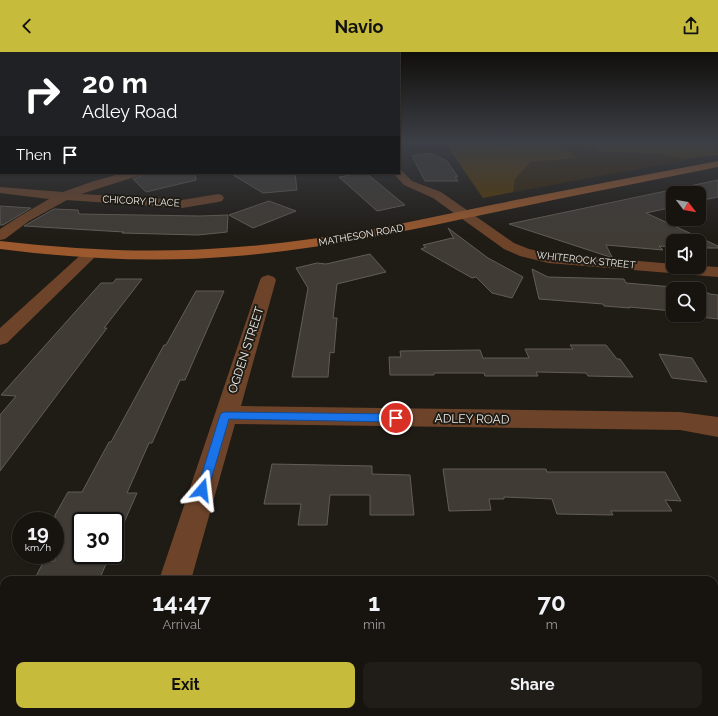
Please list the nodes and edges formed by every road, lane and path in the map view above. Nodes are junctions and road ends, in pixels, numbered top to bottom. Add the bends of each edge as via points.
1 (133, 174) edge
2 (399, 174) edge
3 (668, 174) edge
4 (0, 190) edge
5 (64, 197) junction
6 (218, 198) dead end
7 (464, 215) junction
8 (0, 236) edge
9 (0, 245) edge
10 (90, 254) junction
11 (718, 272) edge
12 (268, 280) dead end
13 (0, 339) edge
14 (225, 415) junction
15 (718, 426) edge
16 (176, 576) edge

1 - 5 street via 105,181
2 - 7 street, WHITEROCK STREET via 403,180 437,195
3 - 7 street, MATHESON ROAD
4 - 5 street, CHICORY PLACE
5 - 6 street, CHICORY PLACE via 182,204
5 - 8 street via 28,216
7 - 10 street, MATHESON ROAD via 292,246 205,254
7 - 11 street, WHITEROCK STREET via 509,246 525,253 548,258
9 - 10 street, MATHESON ROAD
10 - 13 street
12 - 14 street, OGDEN STREET
14 - 15 street, ADLEY ROAD via 672,421
14 - 16 street, OGDEN STREET

